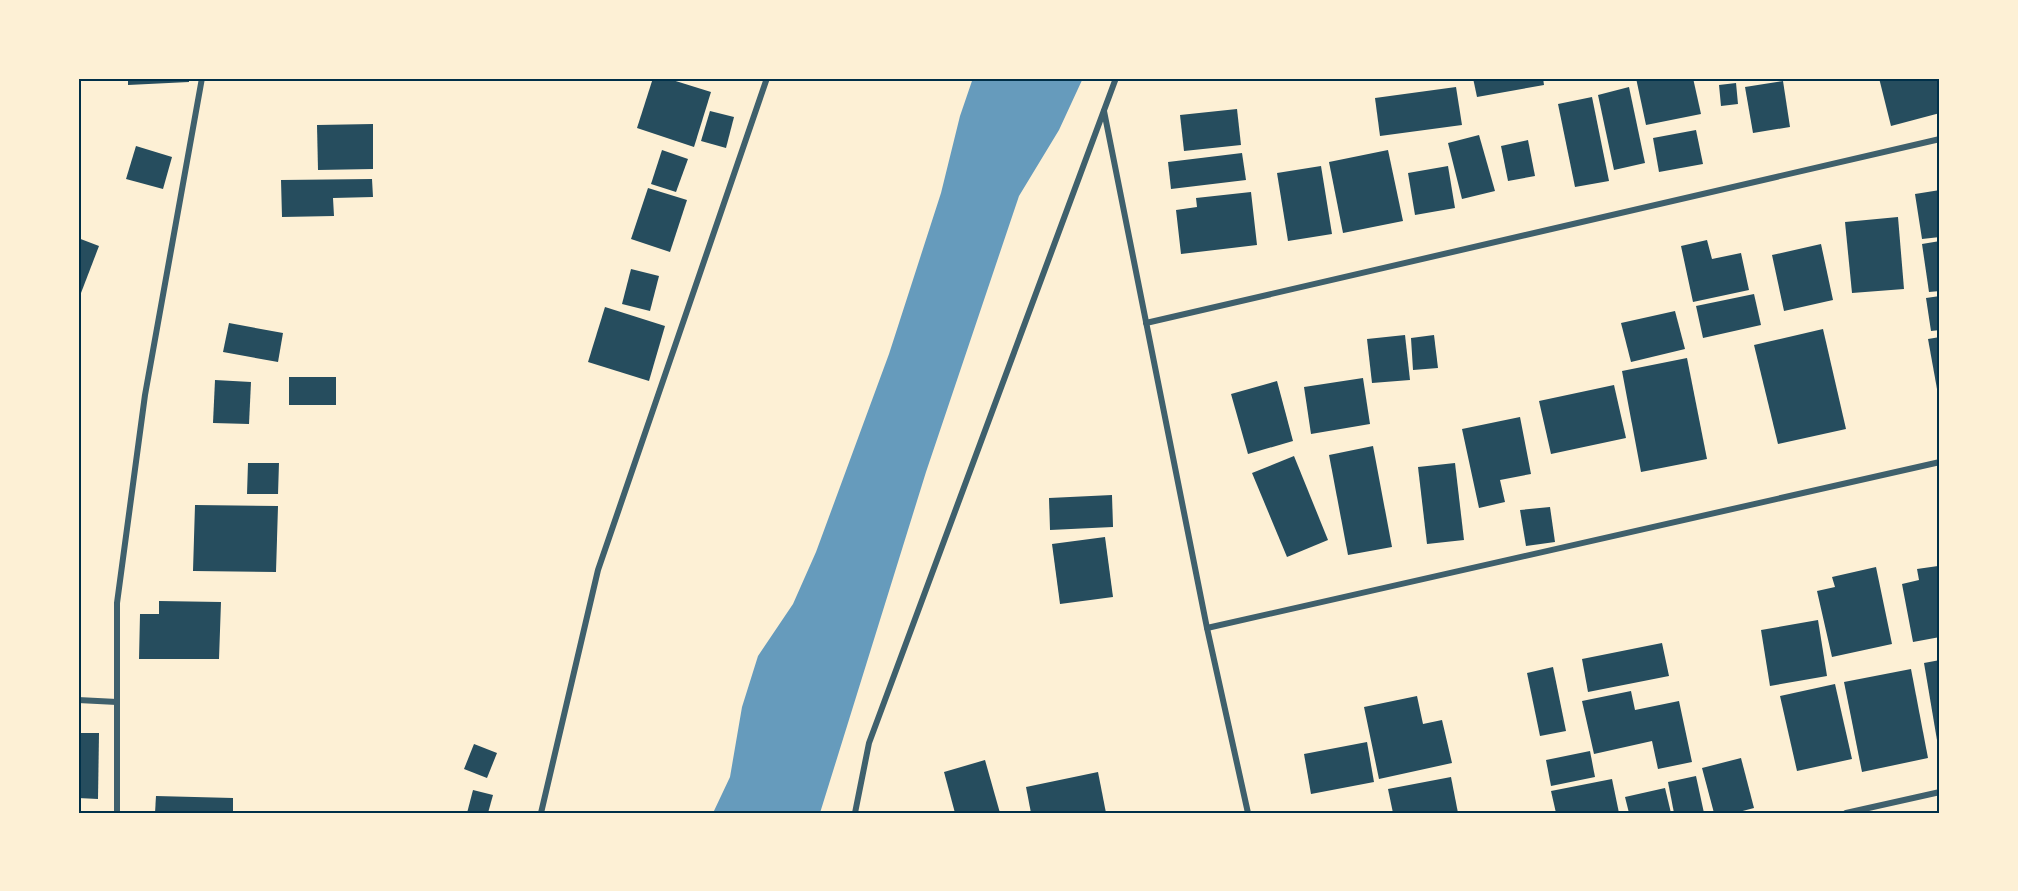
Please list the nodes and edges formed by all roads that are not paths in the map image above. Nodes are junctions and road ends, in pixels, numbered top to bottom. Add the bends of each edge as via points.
1 (202, 78) edge
2 (767, 78) edge
3 (1116, 78) edge
4 (1104, 110) junction
5 (1940, 140) edge
6 (1146, 323) junction
7 (1940, 462) edge
8 (1207, 628) junction
9 (78, 700) edge
10 (117, 702) junction
11 (1940, 792) edge
12 (117, 813) edge
13 (541, 813) edge
14 (855, 813) edge
15 (1248, 813) edge
16 (1846, 813) edge

1 - 10 street via 145,395 117,603
2 - 13 street via 598,570
3 - 4 street
4 - 6 street
4 - 14 street via 869,743
5 - 6 street
6 - 8 street
7 - 8 street
8 - 15 street
9 - 10 street
10 - 12 street
11 - 16 street

